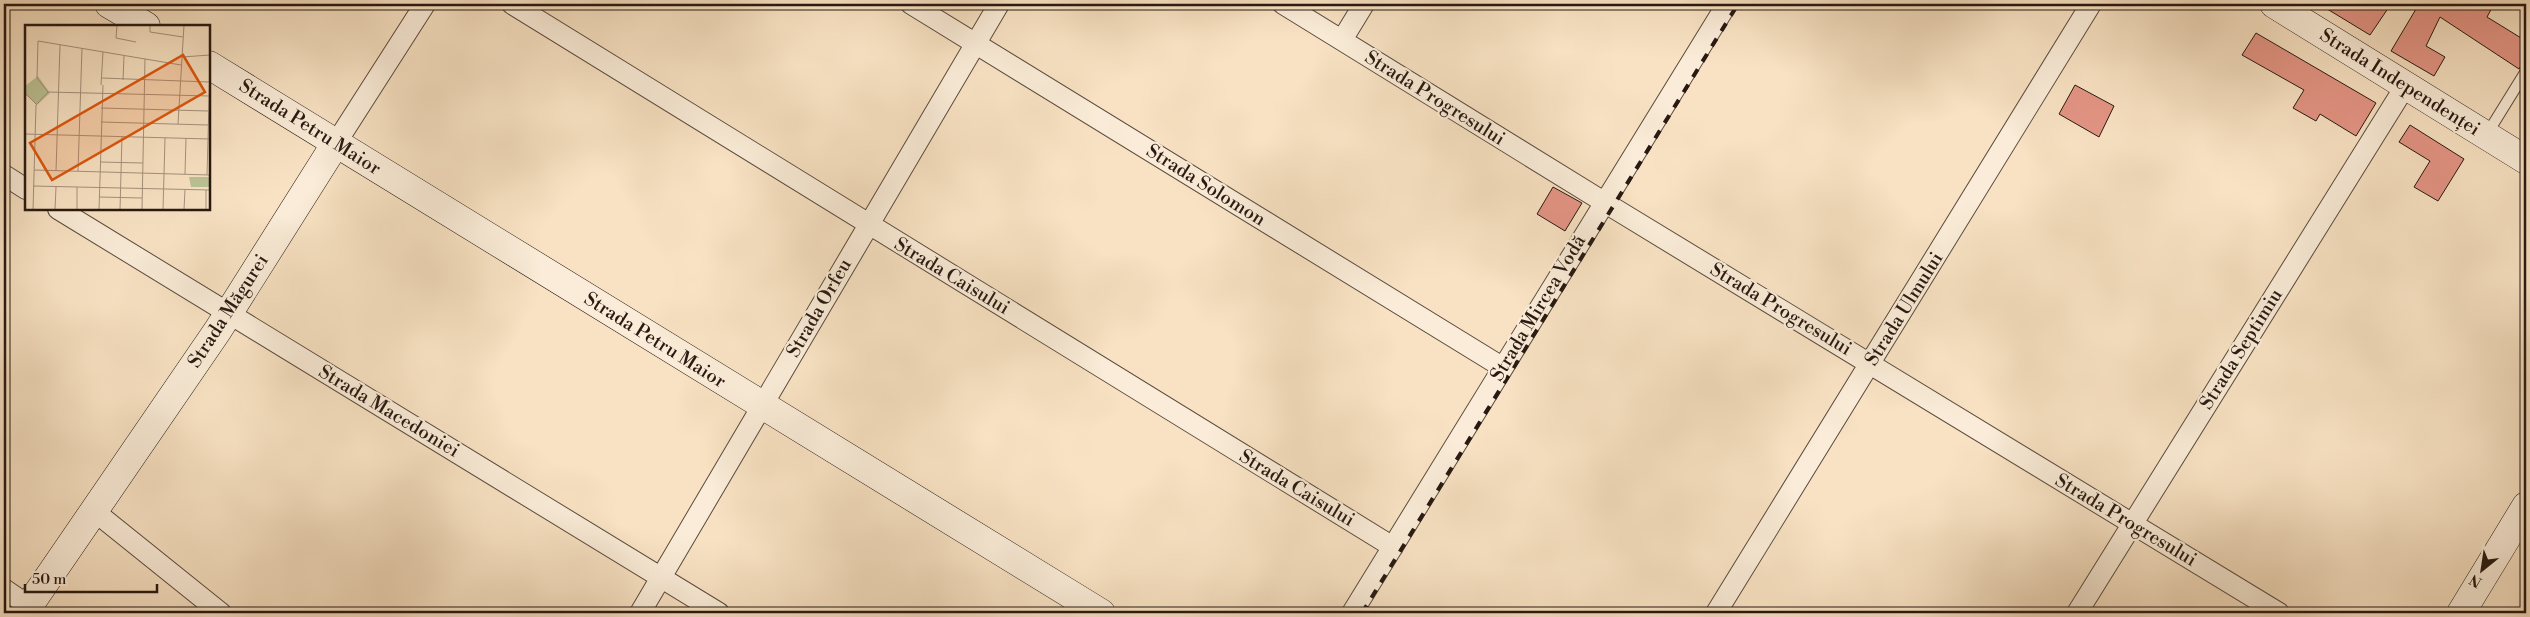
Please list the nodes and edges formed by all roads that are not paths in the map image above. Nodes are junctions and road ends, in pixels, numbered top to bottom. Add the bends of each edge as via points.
1 (109, 4) edge
2 (424, 4) edge
3 (512, 4) edge
4 (911, 4) edge
5 (999, 4) edge
6 (1284, 4) edge
7 (1364, 4) edge
8 (1726, 4) edge
9 (2091, 4) edge
10 (2274, 4) edge
11 (144, 25) edge
12 (1342, 40) junction
13 (975, 43) junction
14 (210, 66) edge
15 (2526, 71) edge
16 (2406, 85) junction
17 (2486, 135) junction
18 (336, 143) junction
19 (2526, 160) edge
20 (4, 175) edge
21 (25, 188) edge
22 (1603, 202) junction
23 (60, 210) edge
24 (867, 225) junction
25 (228, 314) junction
26 (1870, 364) junction
27 (1502, 367) junction
28 (763, 406) junction
29 (2526, 506) edge
30 (94, 511) junction
31 (2132, 524) junction
32 (1393, 547) junction
33 (662, 578) junction
34 (4, 589) edge
35 (26, 609) edge
36 (221, 613) edge
37 (640, 613) edge
38 (719, 613) edge
39 (1101, 613) edge
40 (1352, 613) edge
41 (1716, 613) edge
42 (2077, 613) edge
43 (2279, 613) edge
44 (2461, 613) edge

1 - 11 street
2 - 18 street, Strada Măgurei
3 - 24 street, Strada Caisului
4 - 13 street, Strada Solomon
5 - 13 street, Strada Orfeu
6 - 12 street, Strada Progresului
7 - 12 street
8 - 22 street, Strada Mircea Vodă
9 - 26 street, Strada Ulmului
10 - 16 street, Strada Independenței
12 - 22 street, Strada Progresului
13 - 24 street, Strada Orfeu
13 - 27 street, Strada Solomon
14 - 18 street, Strada Petru Maior
15 - 17 lane
16 - 17 street, Strada Independenței
16 - 31 street, Strada Septimiu
17 - 19 street, Strada Independenței
18 - 25 street, Strada Măgurei
18 - 28 street, Strada Petru Maior
20 - 21 street
22 - 26 street, Strada Progresului
22 - 27 street, Strada Mircea Vodă
23 - 25 street, Strada Macedoniei
24 - 28 street, Strada Orfeu
24 - 32 street, Strada Caisului
25 - 30 street, Strada Măgurei
25 - 33 street, Strada Macedoniei
26 - 31 street, Strada Progresului
26 - 41 street, Strada Ulmului
27 - 32 street, Strada Mircea Vodă
28 - 33 street, Strada Orfeu
28 - 39 street, Strada Petru Maior
29 - 44 street
30 - 35 street, Strada Măgurei
30 - 36 street
31 - 42 street, Strada Septimiu
31 - 43 street, Strada Progresului
32 - 40 street, Strada Mircea Vodă
33 - 37 street, Strada Orfeu
33 - 38 street, Strada Macedoniei
34 - 35 street

